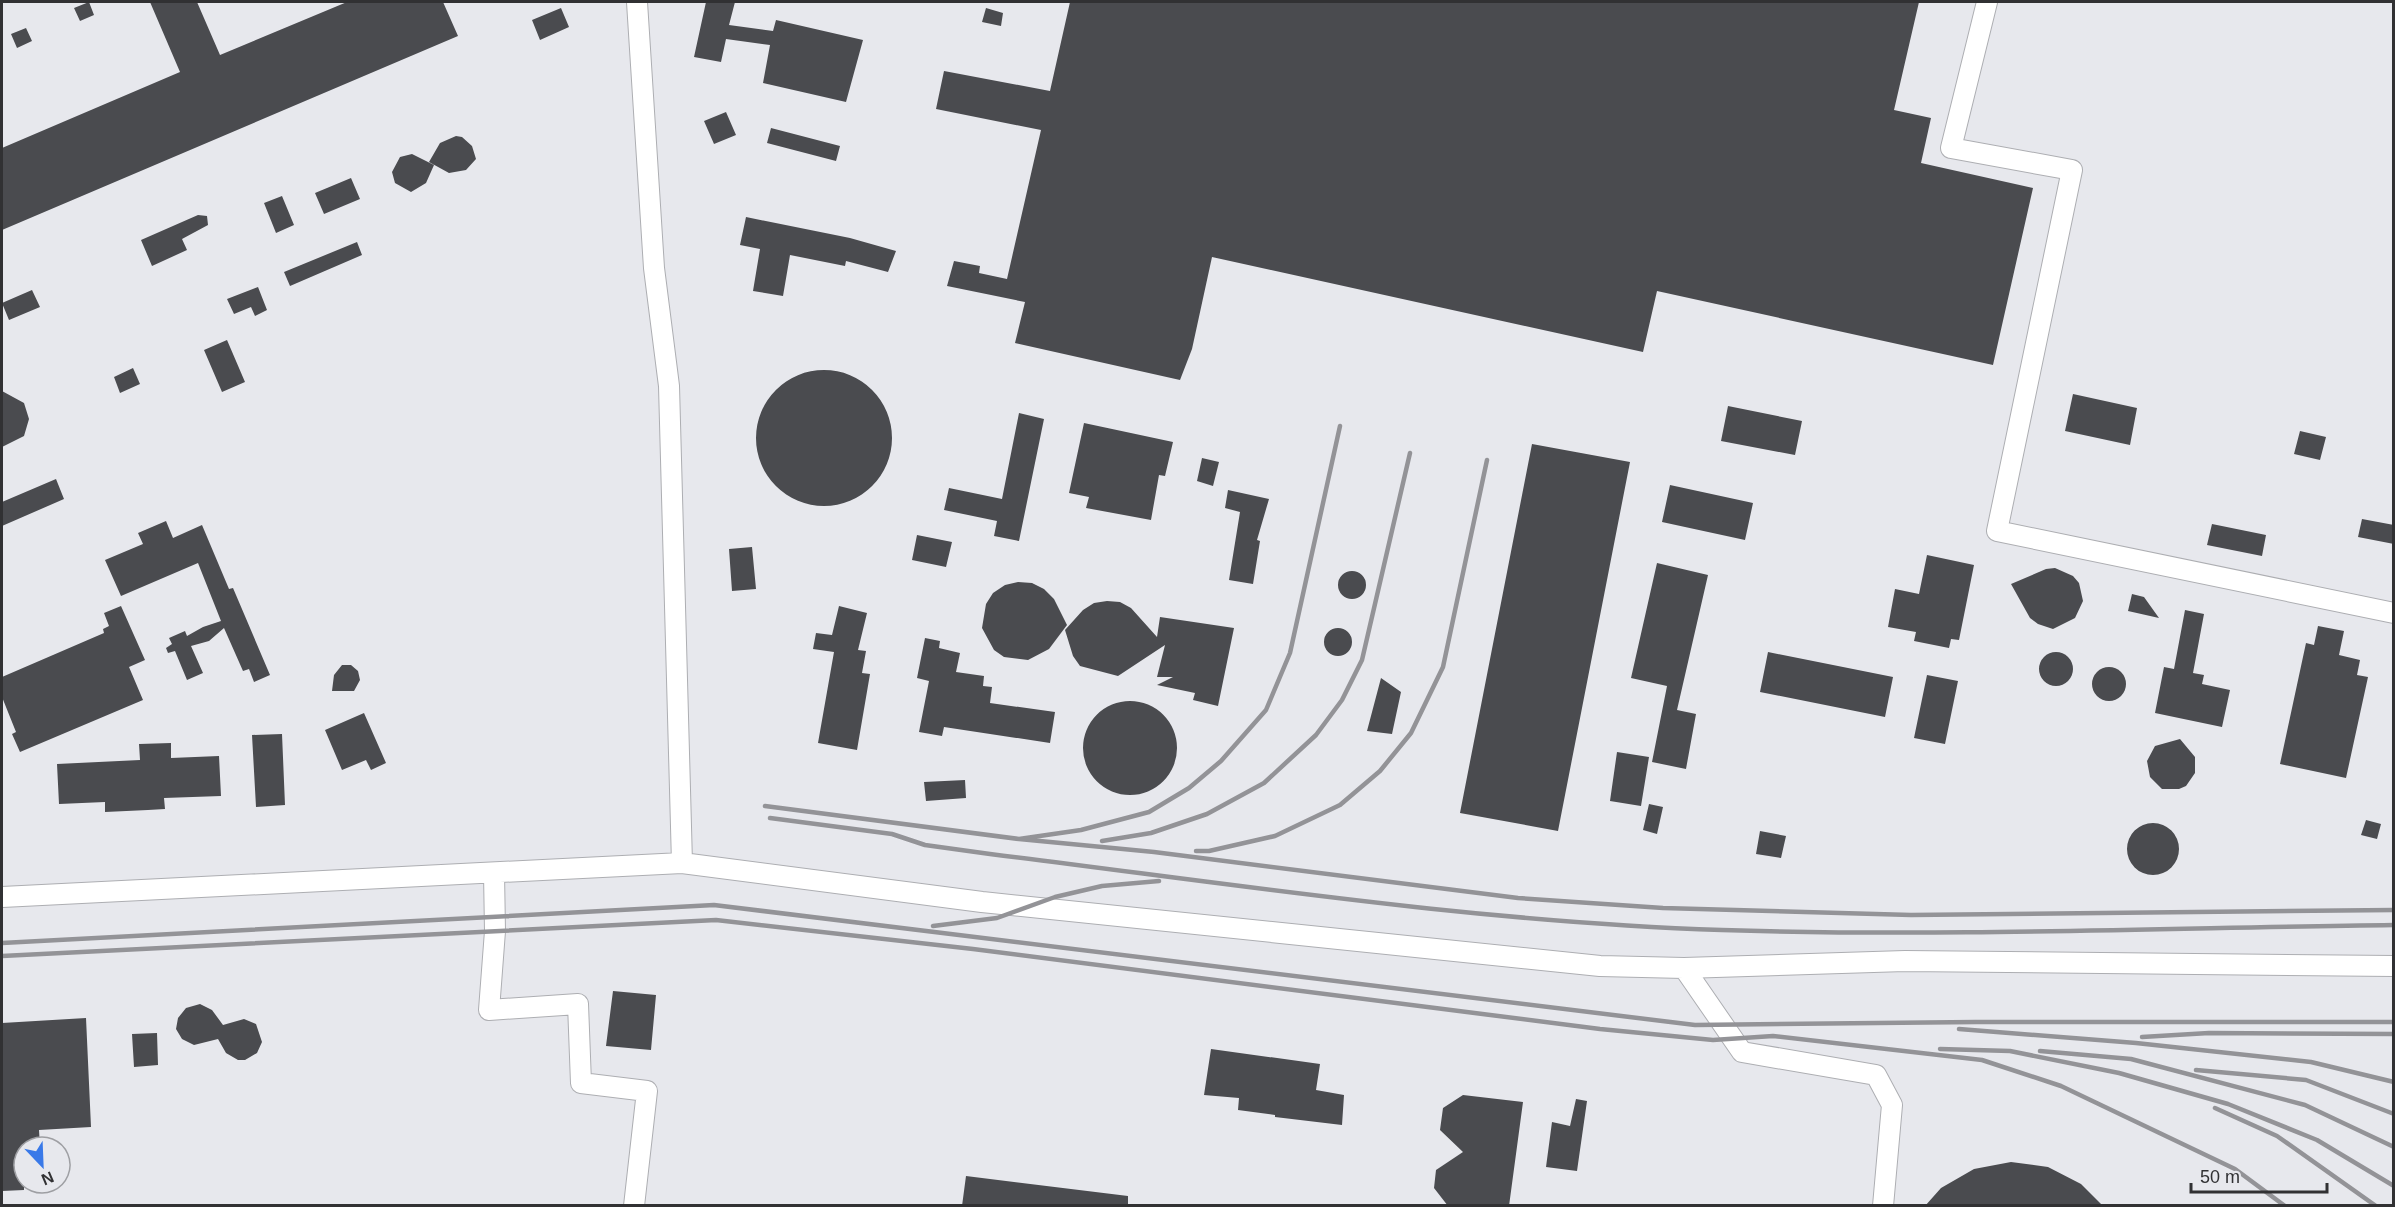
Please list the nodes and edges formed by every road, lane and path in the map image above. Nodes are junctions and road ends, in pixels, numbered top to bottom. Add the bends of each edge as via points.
1 (637, 2) edge
2 (1987, 2) edge
3 (2394, 613) edge
4 (682, 863) junction
5 (494, 873) junction
6 (2, 897) edge
7 (2394, 966) edge
8 (1684, 968) junction
9 (634, 1206) edge
10 (1883, 1206) edge

1 - 4 lane via 654,267 669,386
2 - 3 lane via 1951,148 2072,170 1996,531
4 - 5 lane
4 - 8 lane via 982,903 1600,966
5 - 6 lane
5 - 9 lane via 495,931 489,1010 578,1004 581,1083 647,1091
7 - 8 lane via 1905,961
8 - 10 lane via 1743,1052 1876,1075 1892,1105

